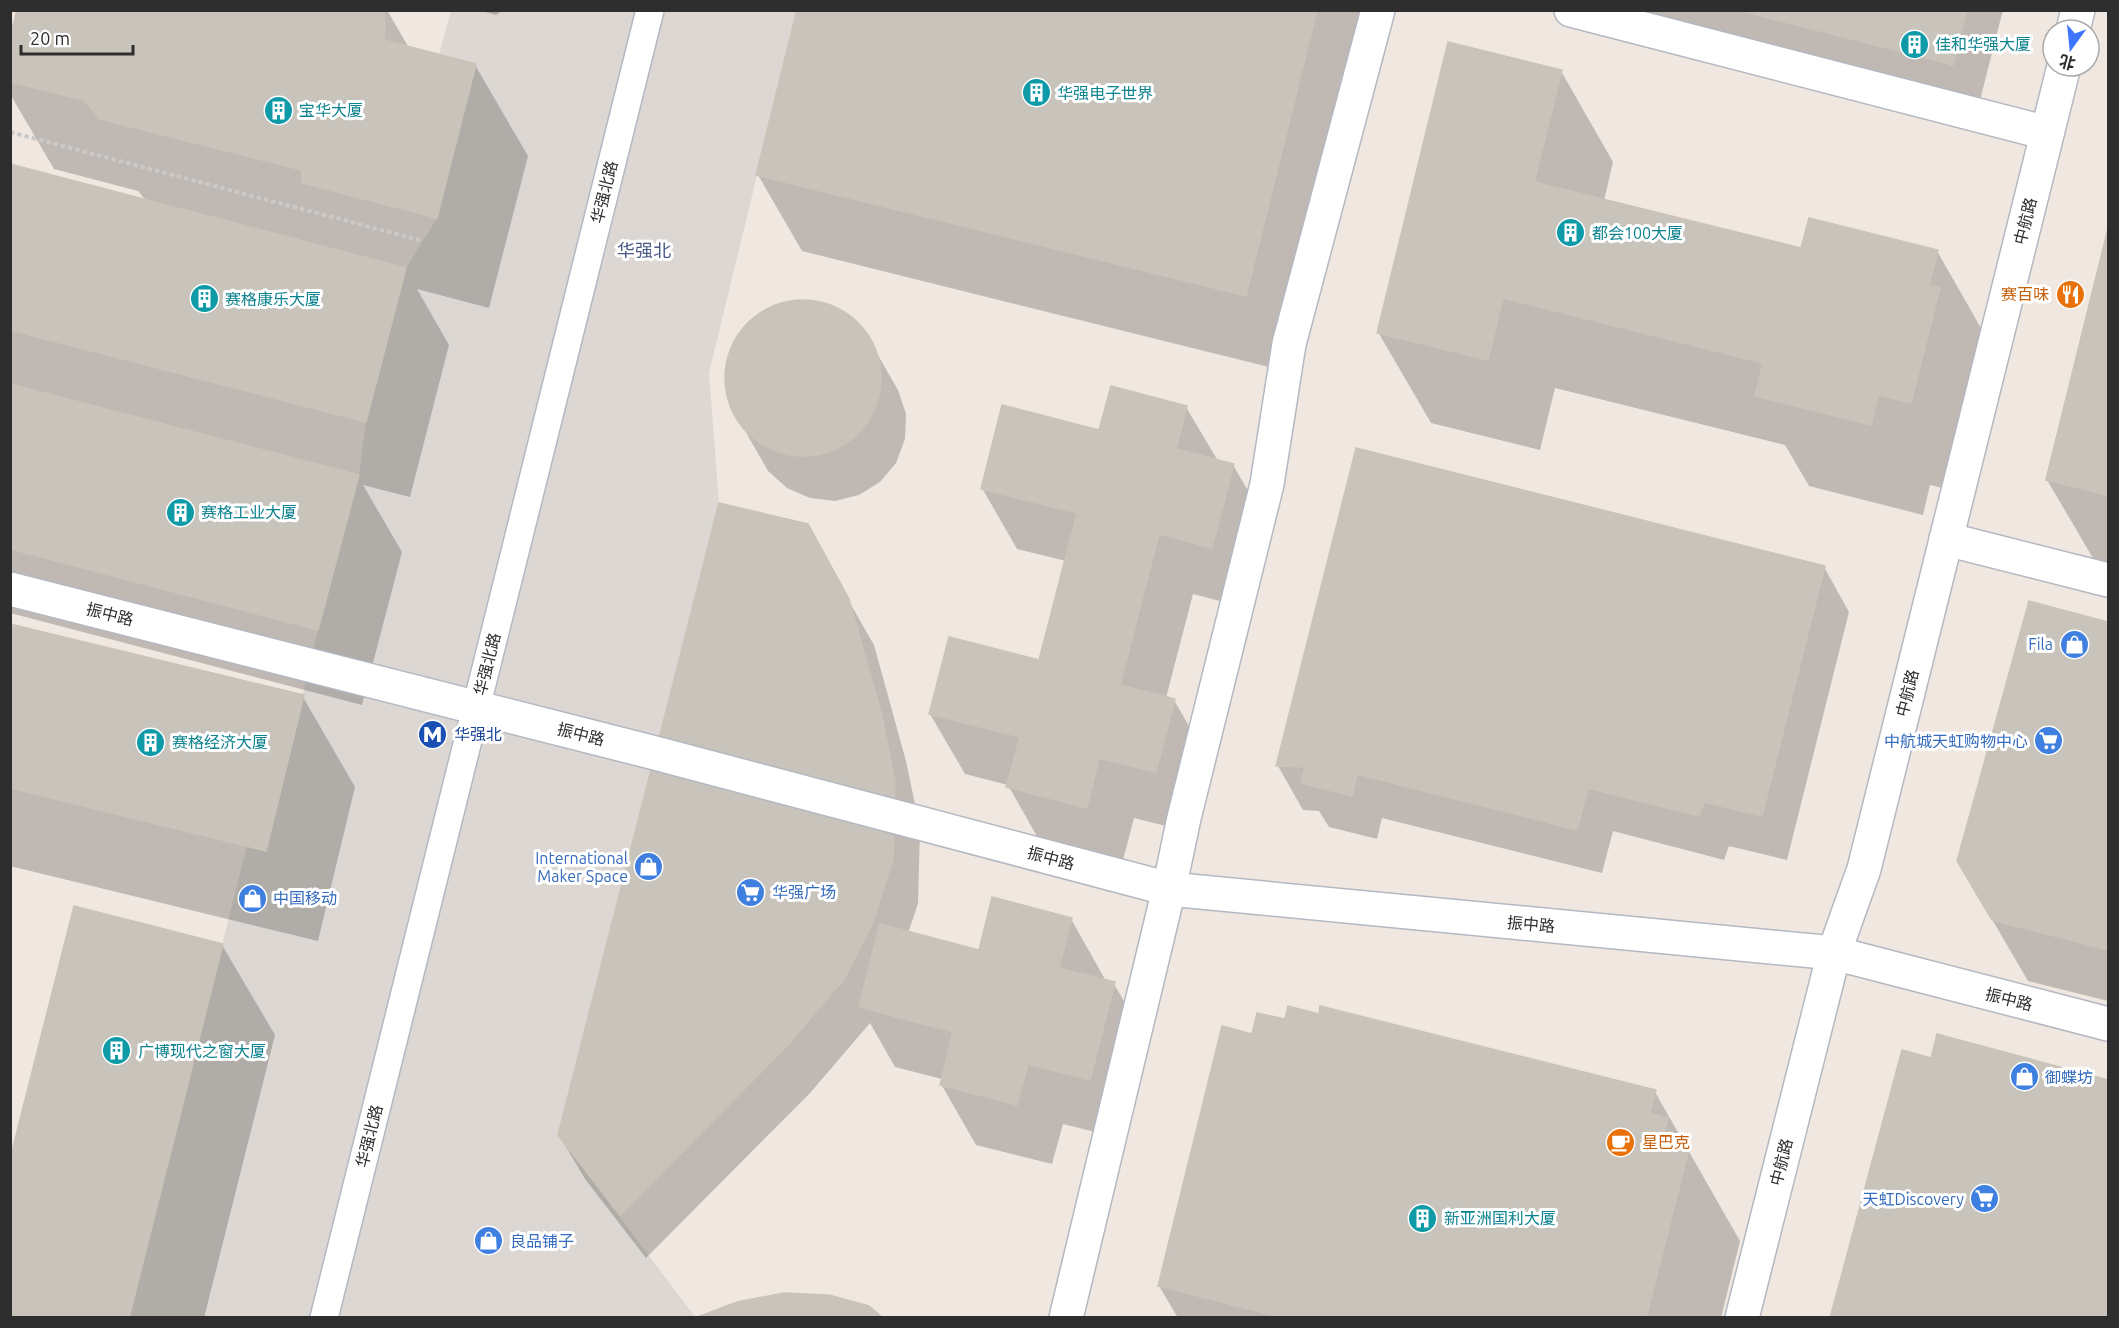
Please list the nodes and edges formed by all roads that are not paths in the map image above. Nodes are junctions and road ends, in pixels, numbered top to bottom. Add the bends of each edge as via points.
1 (650, 10) edge
2 (1378, 10) edge
3 (1571, 10) edge
4 (2061, 78) edge
5 (2047, 133) junction
6 (1946, 539) junction
7 (2109, 579) edge
8 (10, 589) edge
9 (476, 707) junction
10 (1169, 889) junction
11 (1834, 953) junction
12 (2109, 1024) edge
13 (324, 1317) edge
14 (1066, 1317) edge
15 (1742, 1317) edge

1 - 9 street, 华强北路
2 - 10 street via 1288,345 1267,484
3 - 5 street
4 - 5 street, 中航路
5 - 6 street, 中航路
6 - 7 street
6 - 11 street, 中航路 via 1864,869
8 - 9 street, 振中路
9 - 10 street, 振中路
9 - 13 street, 华强北路
10 - 11 street, 振中路
10 - 14 street
11 - 12 street, 振中路
11 - 15 street, 中航路

